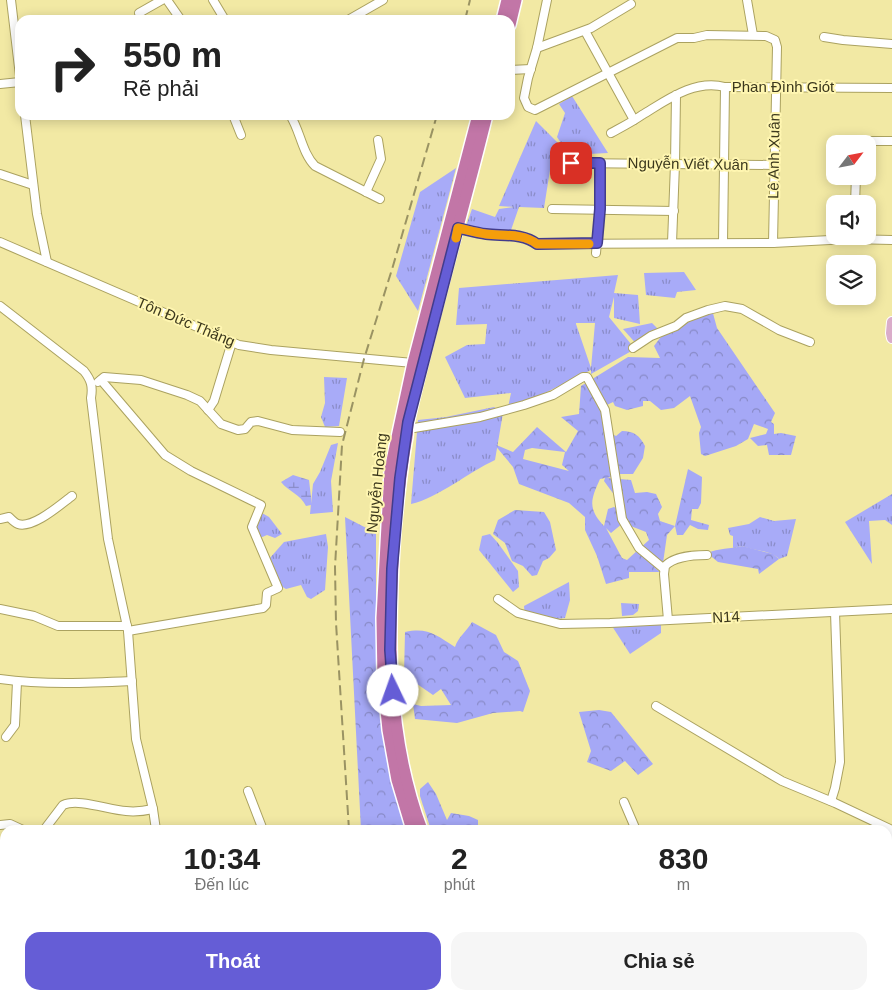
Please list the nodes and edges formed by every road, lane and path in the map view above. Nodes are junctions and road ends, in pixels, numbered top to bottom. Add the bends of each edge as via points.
1 (11, 0) edge
2 (162, 0) edge
3 (167, 0) edge
4 (213, 0) edge
5 (383, 0) edge
6 (507, 0) edge
7 (516, 0) edge
8 (546, 0) edge
9 (746, 0) edge
10 (631, 4) dead end
11 (139, 13) dead end
12 (178, 15) edge
13 (223, 15) edge
14 (357, 15) edge
15 (503, 15) edge
16 (512, 15) edge
17 (585, 31) junction
18 (15, 34) edge
19 (753, 35) junction
20 (824, 37) dead end
21 (892, 44) edge
22 (537, 48) junction
23 (531, 69) junction
24 (515, 70) edge
25 (609, 72) junction
26 (15, 82) edge
27 (0, 84) edge
28 (725, 87) junction
29 (775, 87) junction
30 (892, 88) edge
31 (676, 94) junction
32 (26, 120) edge
33 (235, 120) edge
34 (293, 120) edge
35 (477, 120) edge
36 (486, 120) edge
37 (634, 120) junction
38 (611, 133) dead end
39 (241, 135) dead end
40 (378, 140) dead end
41 (876, 141) edge
42 (892, 141) edge
43 (571, 163) dead end
44 (600, 163) junction
45 (675, 164) junction
46 (723, 164) junction
47 (775, 165) junction
48 (0, 174) edge
49 (33, 185) junction
50 (366, 192) junction
51 (380, 199) dead end
52 (552, 208) dead end
53 (600, 209) junction
54 (674, 211) junction
55 (458, 228) junction
56 (876, 239) edge
57 (826, 240) edge
58 (892, 240) edge
59 (0, 242) edge
60 (597, 243) junction
61 (672, 243) junction
62 (723, 243) junction
63 (773, 243) junction
64 (596, 254) dead end
65 (47, 262) junction
66 (0, 306) edge
67 (892, 322) edge
68 (892, 338) edge
69 (232, 342) junction
70 (810, 342) dead end
71 (633, 348) dead end
72 (413, 363) junction
73 (101, 380) junction
74 (92, 386) junction
75 (208, 410) junction
76 (408, 429) junction
77 (340, 432) dead end
78 (72, 496) dead end
79 (0, 519) edge
80 (707, 554) dead end
81 (664, 568) junction
82 (498, 599) dead end
83 (0, 609) edge
84 (892, 609) edge
85 (835, 612) junction
86 (668, 620) junction
87 (128, 629) junction
88 (0, 680) edge
89 (132, 681) junction
90 (17, 682) junction
91 (656, 706) dead end
92 (6, 737) dead end
93 (248, 791) dead end
94 (831, 801) junction
95 (624, 802) dead end
96 (153, 809) junction
97 (48, 825) edge
98 (155, 825) edge
99 (261, 825) edge
100 (411, 825) edge
101 (420, 825) edge
102 (634, 825) edge
103 (881, 825) edge

1 - 18 street
2 - 11 street
3 - 12 street
4 - 13 street
5 - 14 street
6 - 15 highway
7 - 16 highway
8 - 22 street
9 - 19 street
10 - 17 street
17 - 22 street
17 - 25 street
19 - 25 street via 677,38
19 - 29 street, Lê Anh Xuân via 775,40
20 - 21 street
22 - 23 street
23 - 24 street
23 - 25 street via 524,102 535,110
25 - 37 street
26 - 27 street
28 - 29 street, Phan Đình Giót
28 - 31 street, Phan Đình Giót via 703,85
28 - 46 street
29 - 30 street, Phan Đình Giót
29 - 47 street, Lê Anh Xuân
31 - 37 street, Phan Đình Giót
31 - 45 street
32 - 49 street
33 - 39 street
34 - 50 street via 312,163
35 - 72 highway, Nguyễn Hoàng
36 - 55 highway, Nguyễn Hoàng
37 - 38 street, Phan Đình Giót
40 - 50 street via 381,159
41 - 42 street
43 - 44 street, Nguyễn Viết Xuân
44 - 45 street, Nguyễn Viết Xuân
44 - 53 street
45 - 46 street, Nguyễn Viết Xuân
45 - 54 street
46 - 47 street, Nguyễn Viết Xuân
46 - 62 street
47 - 63 street, Lê Anh Xuân
48 - 49 street
49 - 65 street
50 - 51 street
52 - 53 street
53 - 54 street
53 - 60 street
54 - 61 street
55 - 60 street via 484,234 518,236 537,244
55 - 76 highway, Nguyễn Hoàng
56 - 58 street
57 - 63 street
59 - 65 street, Tôn Đức Thắng
60 - 61 street
60 - 64 street
61 - 62 street
62 - 63 street
65 - 69 street, Tôn Đức Thắng
66 - 74 street via 84,371
67 - 68 main road
69 - 72 street, Tôn Đức Thắng via 271,350
69 - 75 street
70 - 71 street via 779,330 742,309 725,306 686,318
72 - 100 highway, Nguyễn Hoàng via 390,470 382,618 388,730
73 - 74 street
73 - 75 street via 104,377 141,380 194,398
73 - 87 street via 164,455 261,505 252,527 278,588 267,593 263,608
74 - 87 street via 108,539
75 - 77 street via 221,424 238,430 258,421 292,430
76 - 81 street via 480,417 524,405 553,395 587,377 605,410 622,519 639,548
76 - 101 highway, Nguyễn Hoàng via 392,569 390,650 397,729 405,774
78 - 79 street via 28,524 19,525 9,517
80 - 81 street via 684,557
81 - 86 street
82 - 86 street, N14 via 518,613 560,624
83 - 87 street via 34,616 58,626
84 - 85 street, N14
85 - 86 street, N14
85 - 94 street via 840,762
87 - 89 street
88 - 90 street
89 - 90 street
89 - 96 street via 136,739
90 - 92 street via 16,722
91 - 94 street via 782,781
93 - 99 street
94 - 103 street
95 - 102 street
96 - 97 street via 126,811 67,804
96 - 98 street

